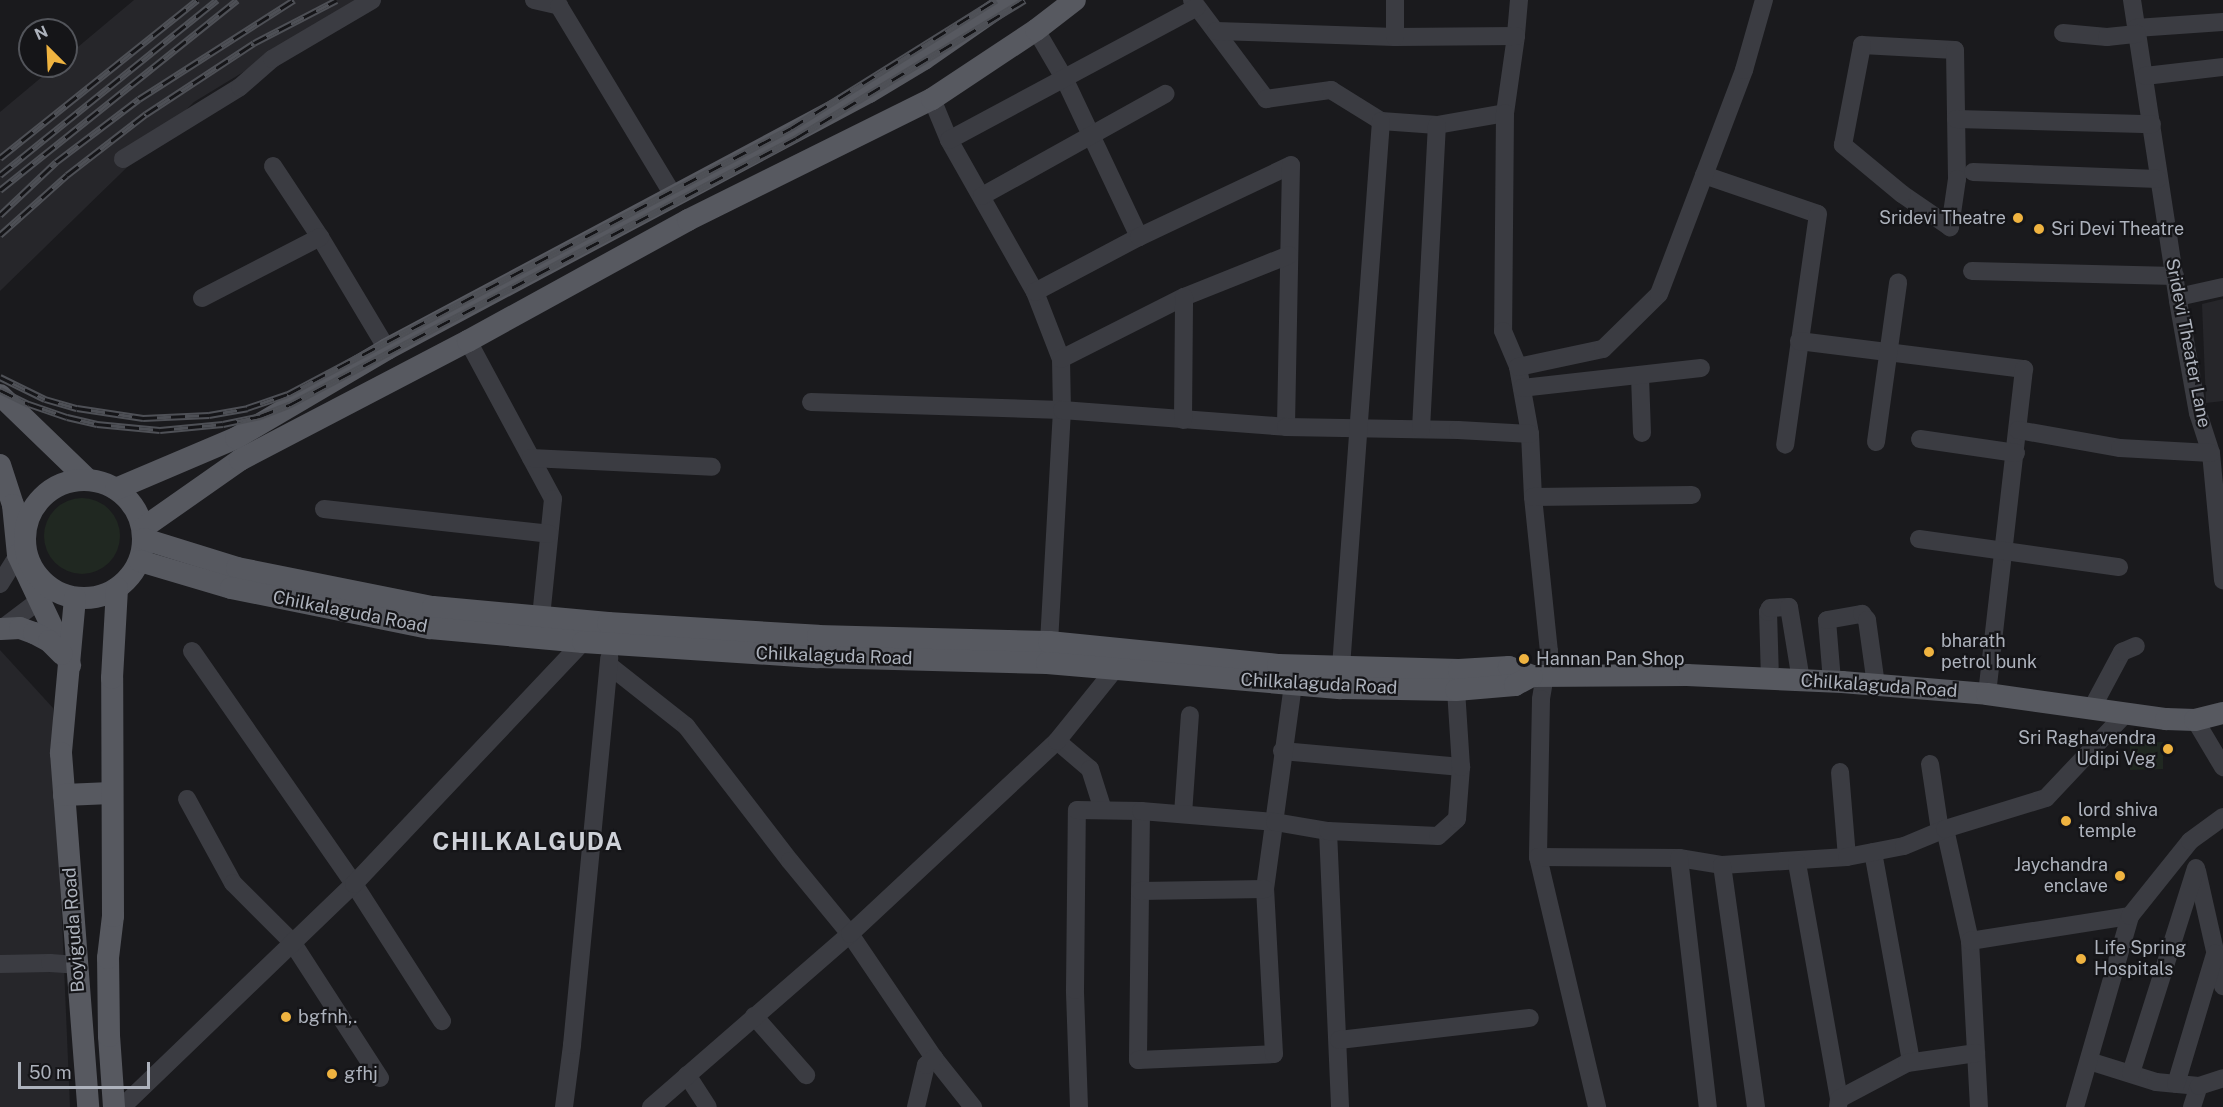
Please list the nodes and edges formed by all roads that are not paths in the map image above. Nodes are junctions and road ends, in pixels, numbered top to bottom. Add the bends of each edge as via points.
1 (372, 0) edge
2 (534, 0) edge
3 (1009, 0) edge
4 (1075, 0) edge
5 (1395, 0) edge
6 (1519, 0) edge
7 (1764, 0) edge
8 (2132, 0) edge
9 (1195, 3) edge
10 (2223, 22) edge
11 (1036, 30) junction
12 (1216, 31) junction
13 (2136, 31) junction
14 (2063, 33) dead end
15 (1516, 36) junction
16 (1395, 37) junction
17 (2223, 67) edge
18 (2145, 76) junction
19 (1064, 78) junction
20 (1165, 94) dead end
21 (932, 99) junction
22 (1505, 113) junction
23 (1956, 119) junction
24 (1381, 121) junction
25 (2152, 124) junction
26 (1437, 125) junction
27 (1091, 135) junction
28 (949, 140) junction
29 (123, 159) dead end
30 (273, 166) dead end
31 (1973, 172) dead end
32 (1704, 175) junction
33 (2158, 179) junction
34 (982, 196) junction
35 (674, 197) junction
36 (320, 237) junction
37 (1139, 237) junction
38 (1289, 255) junction
39 (1972, 271) dead end
40 (2175, 276) junction
41 (1898, 283) dead end
42 (2223, 287) edge
43 (1035, 292) junction
44 (1184, 297) junction
45 (2178, 297) junction
46 (202, 298) dead end
47 (468, 341) junction
48 (1799, 341) junction
49 (387, 349) junction
50 (1888, 354) junction
51 (1061, 358) junction
52 (1518, 368) junction
53 (1701, 368) dead end
54 (1640, 376) junction
55 (1522, 388) junction
56 (0, 395) edge
57 (811, 402) dead end
58 (1062, 410) junction
59 (1183, 420) junction
60 (1286, 427) junction
61 (1358, 428) junction
62 (1421, 429) junction
63 (2018, 430) junction
64 (1642, 433) dead end
65 (1530, 434) junction
66 (1920, 439) dead end
67 (1876, 442) dead end
68 (1785, 445) dead end
69 (0, 452) edge
70 (2016, 453) junction
71 (2211, 453) junction
72 (531, 458) junction
73 (0, 465) edge
74 (712, 467) dead end
75 (88, 480) junction
76 (116, 489) junction
77 (1692, 495) dead end
78 (1533, 498) junction
79 (33, 508) junction
80 (324, 509) dead end
81 (144, 533) junction
82 (549, 534) junction
83 (1919, 538) dead end
84 (21, 550) junction
85 (2005, 552) junction
86 (140, 561) junction
87 (2119, 567) dead end
88 (2223, 580) edge
89 (0, 584) edge
90 (117, 588) junction
91 (46, 595) junction
92 (75, 598) junction
93 (541, 617) junction
94 (1, 629) edge
95 (583, 642) junction
96 (1049, 642) junction
97 (2136, 646) dead end
98 (192, 651) dead end
99 (609, 656) junction
100 (68, 662) junction
101 (1341, 667) junction
102 (1116, 669) junction
103 (1539, 676) junction
104 (1770, 679) junction
105 (1801, 680) junction
106 (1832, 681) junction
107 (1293, 685) junction
108 (1876, 685) junction
109 (1456, 690) junction
110 (1987, 694) junction
111 (2092, 708) junction
112 (2126, 713) junction
113 (2223, 713) edge
114 (1190, 715) dead end
115 (2194, 720) junction
116 (1057, 741) junction
117 (1282, 751) junction
118 (1930, 764) dead end
119 (1461, 767) junction
120 (2223, 767) edge
121 (1840, 772) dead end
122 (111, 793) junction
123 (64, 795) junction
124 (187, 799) dead end
125 (1103, 810) junction
126 (1141, 811) junction
127 (1183, 814) junction
128 (2223, 817) edge
129 (1275, 822) junction
130 (1942, 830) junction
131 (1328, 831) junction
132 (2190, 841) junction
133 (1873, 852) junction
134 (1538, 857) junction
135 (1847, 857) junction
136 (1679, 858) junction
137 (1797, 863) junction
138 (1722, 866) junction
139 (2196, 868) junction
140 (354, 884) junction
141 (1265, 889) junction
142 (1140, 891) junction
143 (2130, 915) junction
144 (850, 934) junction
145 (1970, 941) junction
146 (292, 942) junction
147 (2215, 952) junction
148 (0, 964) edge
149 (77, 965) junction
150 (2223, 986) edge
151 (754, 1016) junction
152 (1530, 1018) dead end
153 (442, 1021) dead end
154 (1339, 1040) junction
155 (1976, 1053) junction
156 (934, 1058) junction
157 (2089, 1061) junction
158 (1911, 1062) junction
159 (2131, 1073) junction
160 (687, 1075) junction
161 (806, 1075) dead end
162 (380, 1078) dead end
163 (2223, 1078) edge
164 (2176, 1084) junction
165 (2199, 1086) junction
166 (1838, 1103) edge
167 (657, 1105) edge
168 (88, 1107) edge
169 (114, 1107) edge
170 (122, 1107) edge
171 (564, 1107) edge
172 (708, 1107) edge
173 (916, 1107) edge
174 (973, 1107) edge
175 (1079, 1107) edge
176 (1340, 1107) edge
177 (1597, 1107) edge
178 (1708, 1107) edge
179 (1756, 1107) edge
180 (1979, 1107) edge
181 (2075, 1107) edge
182 (2192, 1107) edge

1 - 29 street via 280,54 240,87
2 - 35 street via 559,6
3 - 35 main road via 869,92
4 - 11 main road
5 - 16 street
6 - 15 street
7 - 32 street via 1744,70
8 - 13 street, Sridevi Theater Lane
9 - 12 street
9 - 19 street
10 - 13 street
11 - 19 street
11 - 21 main road
12 - 16 street
12 - 24 street via 1266,99 1331,90
13 - 14 street via 2107,37
13 - 18 street, Sridevi Theater Lane
15 - 16 street
15 - 22 street
17 - 18 street
18 - 25 street, Sridevi Theater Lane
19 - 27 street
19 - 28 street
20 - 27 street
21 - 28 street
21 - 47 main road via 688,220
22 - 26 street
22 - 52 street via 1503,331
23 - 23 street via 1955,50 1862,45 1843,145 1902,194 1950,227 1957,179
23 - 25 street
24 - 26 street
24 - 61 street
25 - 33 street, Sridevi Theater Lane
26 - 62 street
27 - 34 street
27 - 37 street
28 - 34 street
30 - 36 street
31 - 33 street
32 - 48 street via 1818,214
32 - 52 street via 1659,294 1603,349
33 - 40 street, Sridevi Theater Lane
34 - 43 street
35 - 49 main road
36 - 46 street
36 - 49 street
37 - 38 street via 1291,165
37 - 43 street
38 - 44 street
38 - 60 street
39 - 40 street
40 - 45 street, Sridevi Theater Lane
41 - 50 street
42 - 45 street
43 - 51 street
44 - 51 street
44 - 59 street
45 - 71 street, Sridevi Theater Lane via 2198,413
47 - 72 street
47 - 81 main road via 240,460
48 - 50 street
48 - 68 street
49 - 76 main road via 236,438
50 - 63 street via 2024,369
50 - 67 street
51 - 58 street
52 - 55 street
53 - 54 street
54 - 55 street
54 - 64 street
55 - 65 street
56 - 75 main road
57 - 58 street
58 - 59 street
58 - 96 street
59 - 60 street
60 - 61 street
61 - 62 street
61 - 101 street
62 - 65 street
63 - 70 street
63 - 71 street via 2120,448
65 - 78 street
66 - 70 street
69 - 79 main road
70 - 85 street
71 - 88 street, Sridevi Theater Lane
72 - 74 street
72 - 82 street via 553,499
73 - 84 main road via 13,505
75 - 76 main road
75 - 79 main road via 56,487
76 - 81 main road via 128,499
77 - 78 street
78 - 103 street via 1549,651
79 - 84 main road
80 - 82 street
81 - 86 main road
81 - 93 main road, Chilkalaguda Road via 237,568 422,605
82 - 93 street
83 - 85 street
84 - 89 street
84 - 91 main road
85 - 87 street
85 - 110 street
86 - 90 main road
86 - 95 main road, Chilkalaguda Road via 231,588 430,628
90 - 92 main road via 91,598
90 - 122 main road, Boyiguda Road
91 - 92 main road
91 - 94 street
91 - 100 main road
92 - 100 main road, Boyiguda Road
93 - 96 main road, Chilkalaguda Road via 819,636
94 - 100 main road via 20,628 34,633 49,641
95 - 99 main road, Chilkalaguda Road
95 - 140 street
96 - 101 main road, Chilkalaguda Road via 1278,665
97 - 111 street via 2122,652
98 - 140 street
99 - 102 main road, Chilkalaguda Road via 818,657 1047,663
99 - 144 street via 686,726
99 - 171 street
100 - 123 main road, Boyiguda Road via 62,753
101 - 103 main road, Chilkalaguda Road via 1509,667
102 - 107 main road, Chilkalaguda Road
102 - 116 street
103 - 104 main road, Chilkalaguda Road
103 - 109 main road, Chilkalaguda Road via 1515,685
103 - 134 street
104 - 105 main road, Chilkalaguda Road
104 - 105 street via 1768,612 1770,608 1789,607
105 - 106 main road, Chilkalaguda Road
106 - 108 main road, Chilkalaguda Road
106 - 108 street via 1827,620 1862,614 1867,620
107 - 109 main road, Chilkalaguda Road
107 - 117 street
108 - 110 main road, Chilkalaguda Road
109 - 119 street
110 - 111 main road, Chilkalaguda Road
111 - 112 main road, Chilkalaguda Road
112 - 115 main road, Chilkalaguda Road
112 - 130 street via 2046,798
113 - 115 main road, Chilkalaguda Road
114 - 127 street
115 - 120 street
116 - 125 street via 1089,769
116 - 144 street
117 - 119 street
117 - 129 street
118 - 130 street
119 - 131 street via 1457,819 1438,836
121 - 135 street
122 - 123 main road
122 - 169 main road, Boyiguda Road via 113,916 108,1014
123 - 149 main road, Boyiguda Road
124 - 146 street via 233,883
125 - 126 street
125 - 175 street via 1077,810 1075,990
126 - 127 street
126 - 142 street
127 - 129 street
128 - 132 street
129 - 131 street
129 - 141 street
130 - 133 street via 1904,846
130 - 145 street
131 - 154 street
132 - 139 street
132 - 143 street
133 - 135 street
133 - 158 street
134 - 136 street
134 - 177 street
135 - 137 street
136 - 138 street
136 - 178 street
137 - 138 street
137 - 166 street
138 - 179 street
139 - 147 street
139 - 159 street
140 - 146 street
140 - 153 street
141 - 142 street
141 - 142 street via 1274,1054 1138,1060
143 - 145 street
143 - 157 street
144 - 151 street
144 - 156 street
145 - 155 street
146 - 162 street
146 - 170 street
147 - 150 street
147 - 164 street
148 - 149 street
149 - 168 main road, Boyiguda Road
151 - 160 street
151 - 161 street
152 - 154 street
154 - 176 street
155 - 158 street
155 - 180 street
156 - 173 street via 926,1065
156 - 174 street
157 - 159 street
157 - 181 street
158 - 166 street
159 - 164 street
160 - 167 street
160 - 172 street
163 - 165 street
164 - 165 street
165 - 182 street

